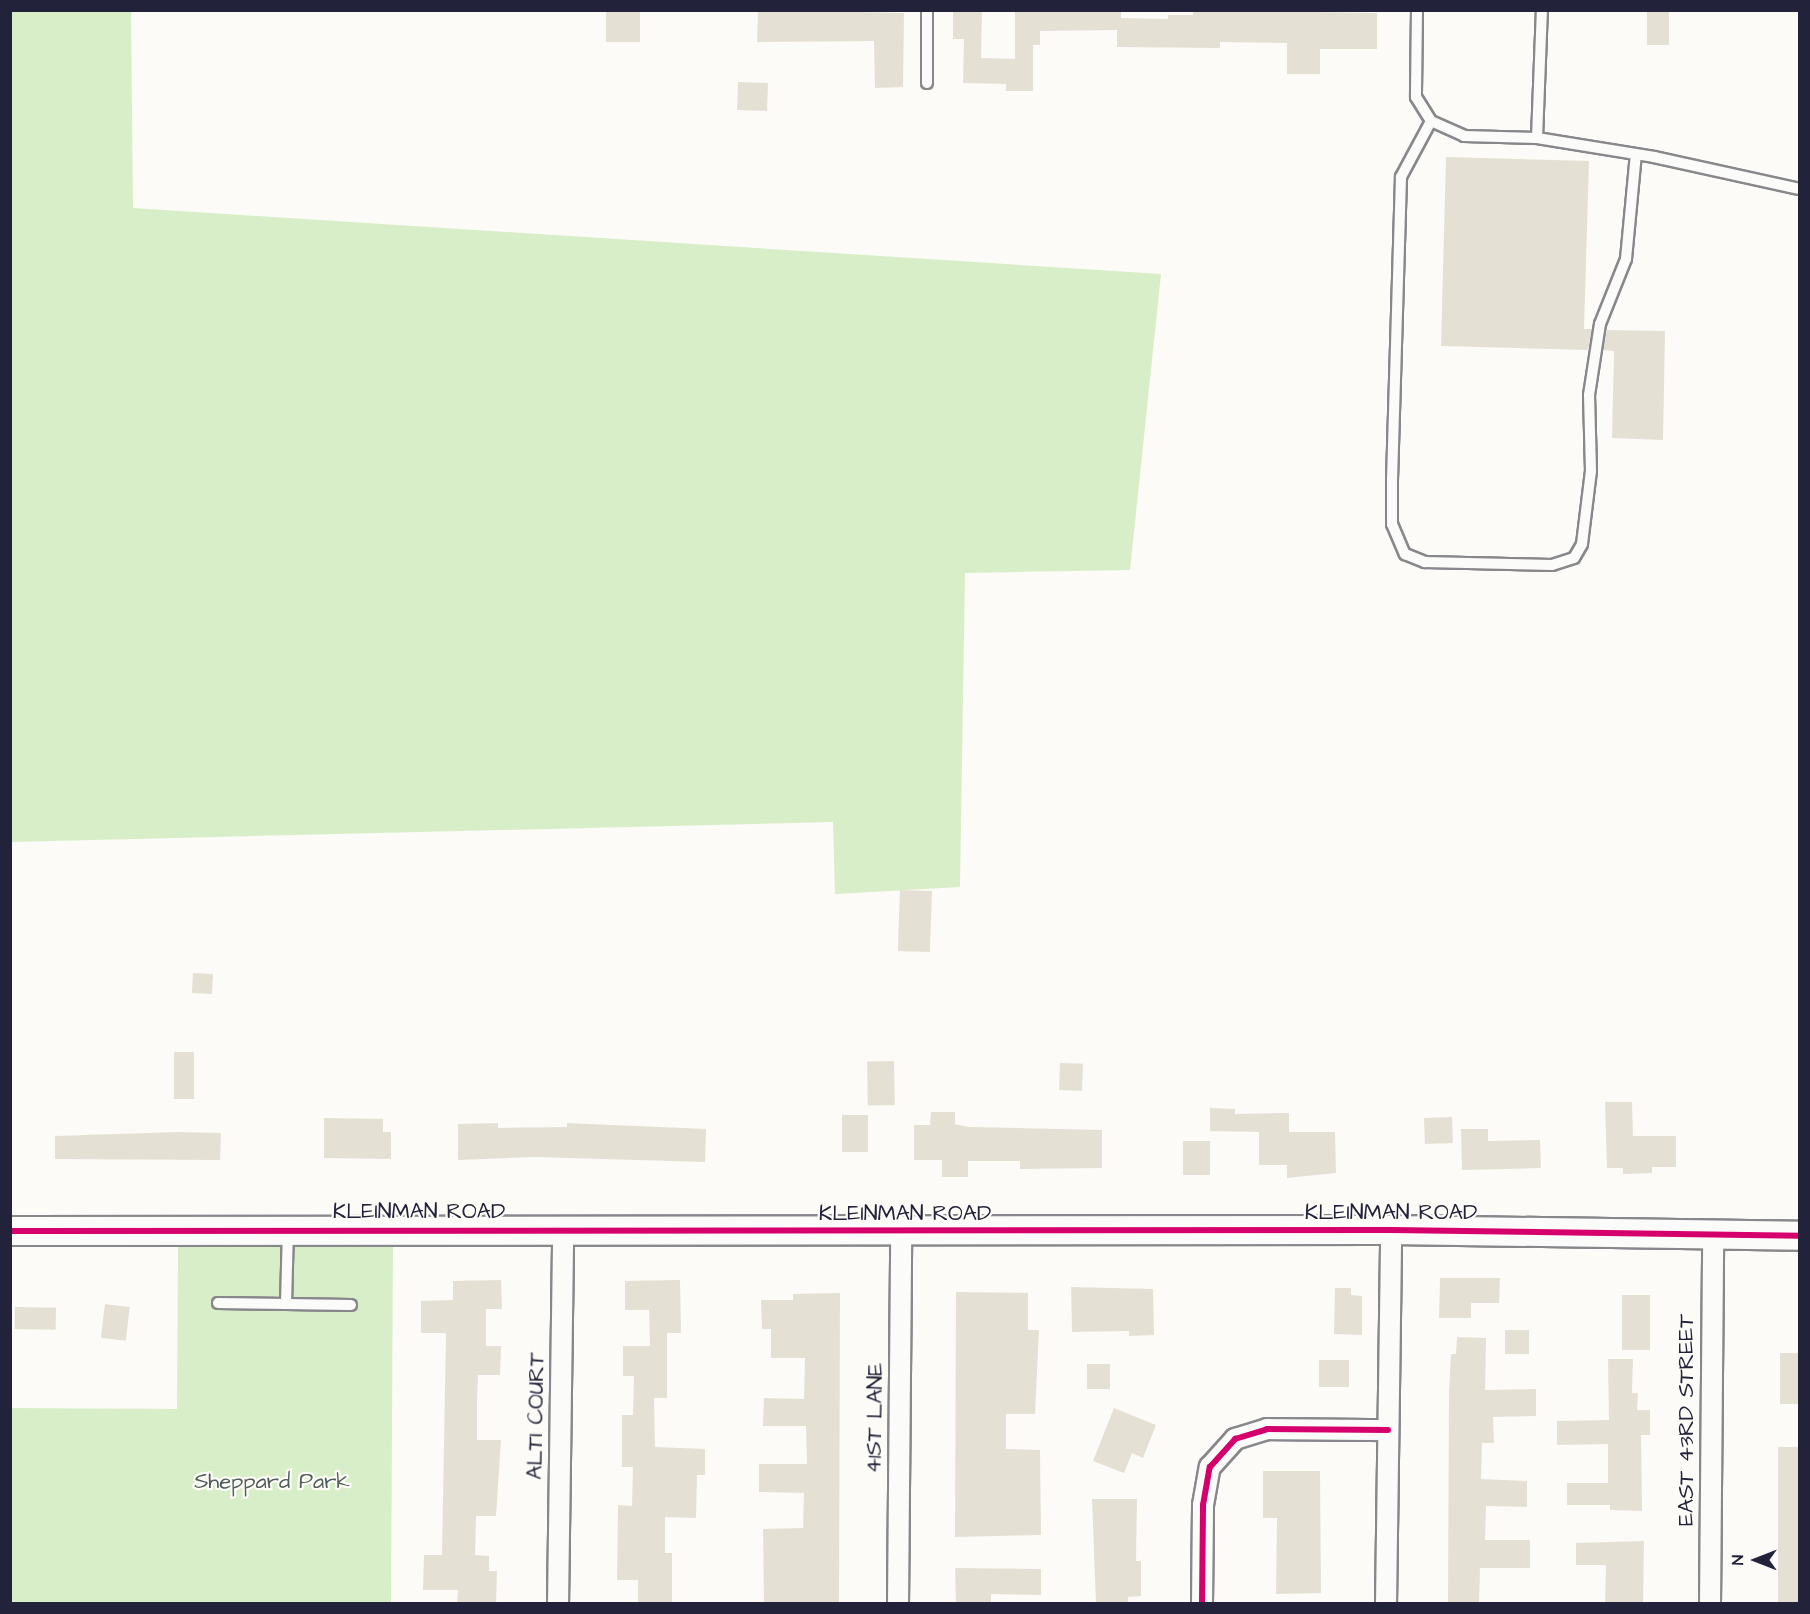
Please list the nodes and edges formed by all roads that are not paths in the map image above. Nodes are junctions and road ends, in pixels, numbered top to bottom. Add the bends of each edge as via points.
1 (927, 10) edge
2 (1417, 10) edge
3 (1542, 10) edge
4 (927, 83) dead end
5 (1431, 121) junction
6 (1537, 138) junction
7 (1636, 154) junction
8 (1800, 189) edge
9 (288, 1230) junction
10 (563, 1230) junction
11 (1390, 1230) junction
12 (10, 1231) edge
13 (901, 1232) junction
14 (1713, 1236) junction
15 (1800, 1236) edge
16 (218, 1304) dead end
17 (286, 1304) junction
18 (351, 1305) dead end
19 (1388, 1430) junction
20 (558, 1604) edge
21 (898, 1604) edge
22 (1202, 1604) edge
23 (1386, 1604) edge
24 (1710, 1604) edge

1 - 4 lane
2 - 5 lane via 1416,97
3 - 6 lane
5 - 6 lane via 1464,136
5 - 7 lane via 1401,177 1392,479 1392,524 1405,554 1425,562 1552,565 1574,558 1582,544 1591,471 1589,395 1600,324 1626,259
6 - 7 lane
7 - 8 lane
9 - 10 street, KLEINMAN ROAD
9 - 12 street, KLEINMAN ROAD
9 - 17 lane
10 - 13 street, KLEINMAN ROAD
10 - 20 street, ALTI COURT
11 - 13 street, KLEINMAN ROAD
11 - 14 street, KLEINMAN ROAD
11 - 19 street
13 - 21 street, 41ST LANE
14 - 15 street, KLEINMAN ROAD
14 - 24 street, EAST 43RD STREET
16 - 17 lane
17 - 18 lane
19 - 22 street via 1267,1429 1235,1438 1210,1467 1203,1505
19 - 23 street

